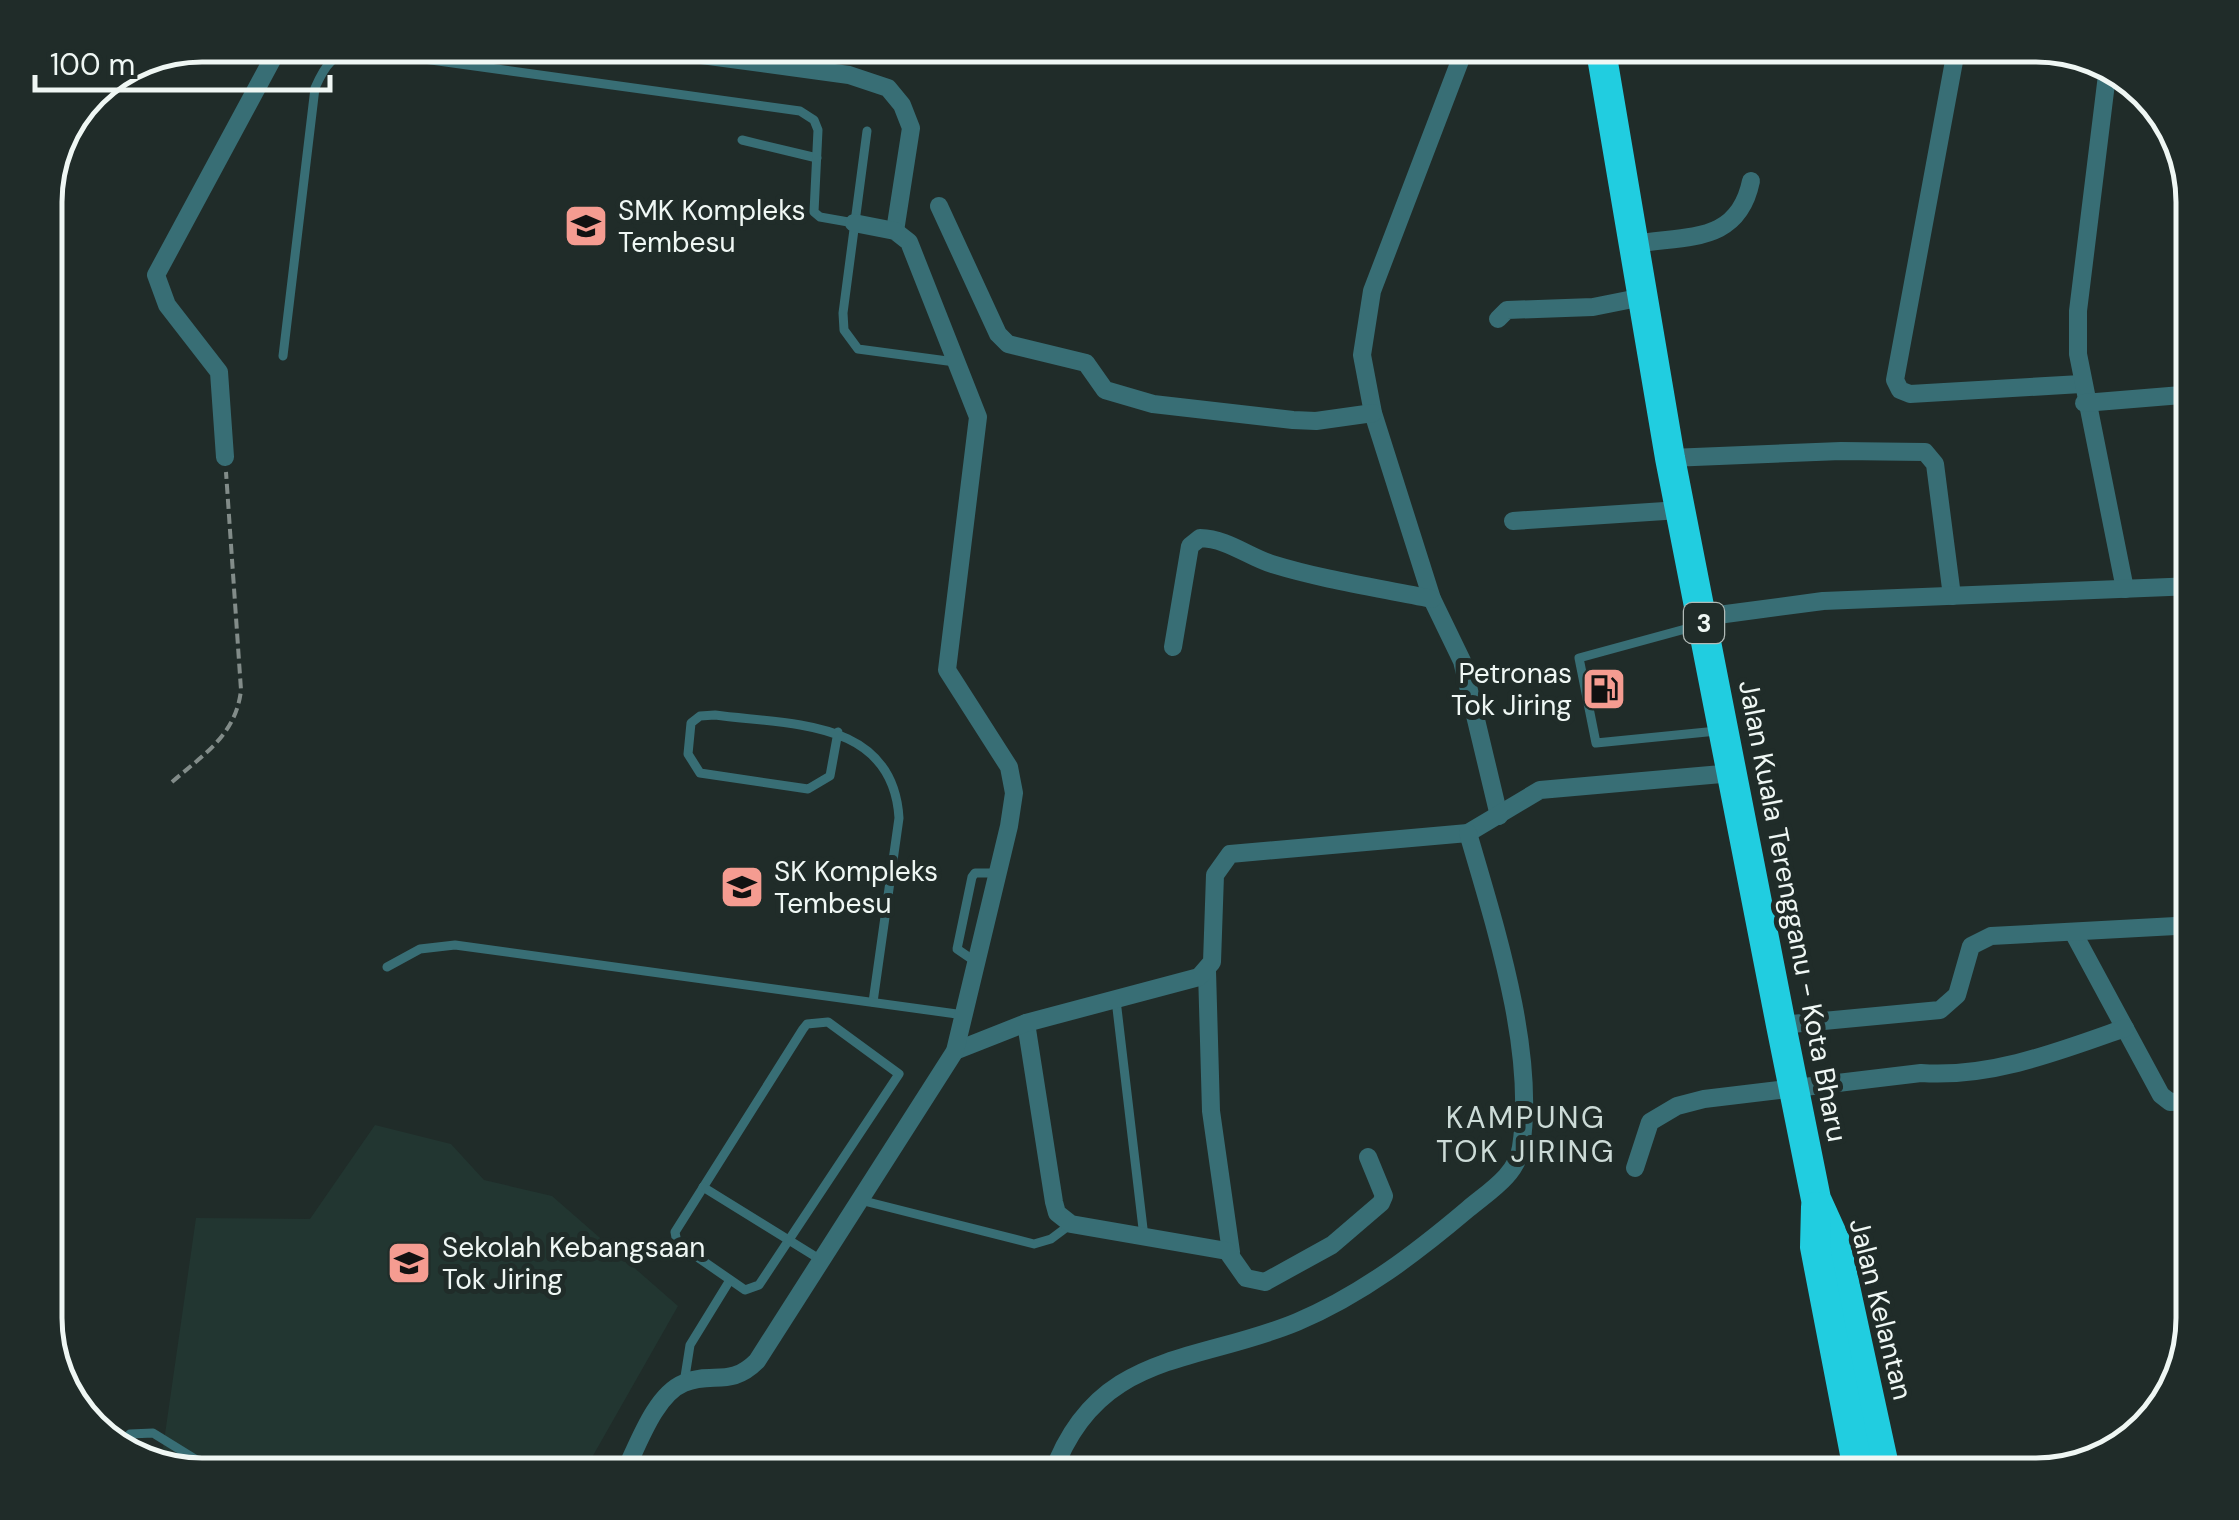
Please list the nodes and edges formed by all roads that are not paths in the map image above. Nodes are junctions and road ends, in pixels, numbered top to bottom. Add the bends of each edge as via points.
1 (270, 63) edge
2 (328, 63) edge
3 (461, 63) edge
4 (760, 63) edge
5 (1459, 63) edge
6 (1603, 63) edge
7 (1954, 63) edge
8 (2106, 81) edge
9 (867, 131) dead end
10 (742, 140) dead end
11 (816, 158) junction
12 (1751, 181) dead end
13 (939, 206) dead end
14 (854, 223) junction
15 (895, 231) junction
16 (1634, 244) junction
17 (1643, 296) junction
18 (1498, 319) dead end
19 (282, 356) dead end
20 (958, 362) junction
21 (2082, 394) junction
22 (2176, 394) edge
23 (1373, 413) junction
24 (226, 457) road end
25 (1670, 458) junction
26 (1680, 510) junction
27 (1513, 521) dead end
28 (2176, 587) edge
29 (2125, 589) junction
30 (1952, 596) junction
31 (1432, 599) junction
32 (1704, 621) junction
33 (1172, 648) dead end
34 (1724, 730) junction
35 (838, 732) junction
36 (1733, 774) junction
37 (1499, 816) junction
38 (1468, 833) junction
39 (2176, 926) edge
40 (2074, 934) junction
41 (386, 967) dead end
42 (1207, 971) junction
43 (1116, 1000) junction
44 (872, 1002) junction
45 (964, 1014) junction
46 (1026, 1024) junction
47 (1781, 1025) junction
48 (2125, 1028) junction
49 (955, 1051) junction
50 (1794, 1087) junction
51 (2176, 1103) edge
52 (1368, 1157) dead end
53 (1635, 1168) dead end
54 (703, 1186) junction
55 (1816, 1199) junction
56 (860, 1200) junction
57 (1071, 1224) junction
58 (1144, 1237) junction
59 (789, 1240) junction
60 (1231, 1252) junction
61 (821, 1260) junction
62 (730, 1280) junction
63 (684, 1383) junction
64 (128, 1436) edge
65 (191, 1457) edge
66 (631, 1458) edge
67 (1060, 1458) edge
68 (1855, 1458) edge
69 (1882, 1458) edge

1 - 24 street via 156,275 160,294 218,372
2 - 19 lane via 315,88
3 - 11 lane via 800,111 816,124
4 - 15 street via 849,75 888,88 902,105 910,128
5 - 23 street via 1365,314 1362,355
6 - 16 highway, Jalan Kuala Terengganu - Kota Bharu / 3
7 - 21 street via 1895,380 1910,394
8 - 21 street via 2078,311
9 - 14 lane
10 - 11 lane
11 - 14 lane via 814,212
12 - 16 street via 1747,203 1722,230
13 - 23 street via 1008,344 1086,363 1105,390 1153,404 1316,422
14 - 15 street
14 - 20 lane via 843,313 850,342 858,349
15 - 20 street via 916,255
16 - 17 highway, Jalan Kuala Terengganu - Kota Bharu / 3
17 - 18 street via 1593,307 1507,310
17 - 25 highway, Jalan Kuala Terengganu - Kota Bharu / 3
20 - 45 street via 978,417 947,670 1013,780 1014,793
21 - 22 street
21 - 29 street
23 - 31 street
25 - 26 highway, Jalan Kuala Terengganu - Kota Bharu / 3
25 - 30 street via 1925,452 1935,464
26 - 27 street
26 - 32 highway, Jalan Kuala Terengganu - Kota Bharu / 3
28 - 29 street
29 - 30 street
30 - 32 street via 1786,604
31 - 33 street via 1314,575 1200,538 1190,546
31 - 37 street via 1462,662
32 - 34 highway, Jalan Kuala Terengganu - Kota Bharu / 3
32 - 34 lane via 1579,658 1596,742
34 - 36 highway, Jalan Kuala Terengganu - Kota Bharu / 3
35 - 35 lane via 700,716 691,723 688,754 700,773 808,789 830,776
35 - 44 lane via 865,747 898,802
36 - 37 street via 1540,790
36 - 47 highway, Jalan Kuala Terengganu - Kota Bharu / 3
37 - 38 street
38 - 42 street via 1230,854 1215,875 1214,952
38 - 67 street via 1513,1002 1520,1063 1518,1160 1409,1259 1337,1303 1296,1322 1165,1360 1099,1399
39 - 40 street
40 - 47 street via 1978,940 1966,957 1957,995 1940,1010
40 - 48 street
41 - 44 lane via 420,949 455,944
42 - 43 street
42 - 60 street via 1211,1110
43 - 46 street
43 - 58 lane
44 - 45 lane
45 - 49 street
46 - 49 street
46 - 57 street via 1054,1202
47 - 50 highway, Jalan Kuala Terengganu - Kota Bharu / 3
48 - 50 street via 1975,1071
48 - 51 street via 2161,1094
49 - 56 street
50 - 53 street via 1704,1099 1656,1116
50 - 55 highway, Jalan Kuala Terengganu - Kota Bharu / 3
52 - 60 street via 1383,1199 1332,1244 1260,1282 1241,1273
54 - 59 lane
54 - 59 lane via 803,1029 828,1022 899,1074
54 - 62 lane via 674,1232 676,1244
55 - 68 highway, Jalan Kelantan / 3 via 1815,1247
55 - 69 highway, Jalan Kelantan / 3 via 1835,1241
56 - 57 lane via 1034,1244
56 - 61 street
57 - 58 street
58 - 60 street
59 - 61 lane
59 - 62 lane via 759,1285 745,1290
61 - 63 street via 743,1374
62 - 63 lane via 690,1345
63 - 66 street via 658,1409
64 - 65 lane via 153,1434

